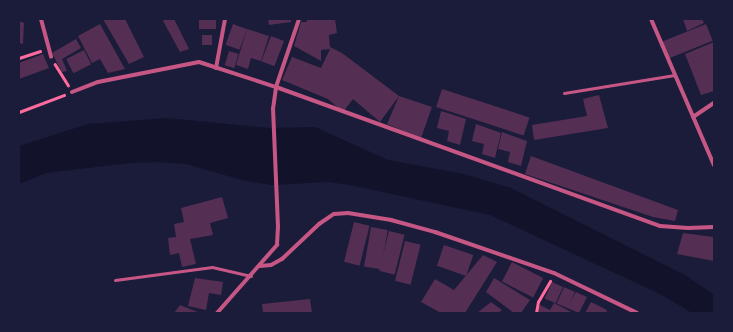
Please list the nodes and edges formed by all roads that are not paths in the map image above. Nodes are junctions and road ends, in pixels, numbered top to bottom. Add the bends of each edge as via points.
1 (41, 19) edge
2 (225, 19) edge
3 (299, 19) edge
4 (651, 19) edge
5 (51, 57) road end
6 (216, 68) junction
7 (675, 74) junction
8 (276, 87) junction
9 (72, 92) road end
10 (564, 93) dead end
11 (714, 103) edge
12 (693, 117) junction
13 (714, 165) edge
14 (714, 227) edge
15 (260, 266) junction
16 (251, 276) junction
17 (115, 280) dead end
18 (217, 313) edge
19 (637, 313) edge

1 - 5 street
2 - 6 street
3 - 8 street
4 - 7 street
6 - 8 street
6 - 9 street via 198,62 98,82
7 - 10 lane
7 - 12 street
8 - 14 street via 660,226
8 - 15 street via 273,109 277,244
11 - 12 street
12 - 13 street
15 - 16 street
15 - 19 street via 271,265 282,259 319,224 334,214 348,213 391,220 436,232 554,273
16 - 17 lane via 212,267
16 - 18 street

